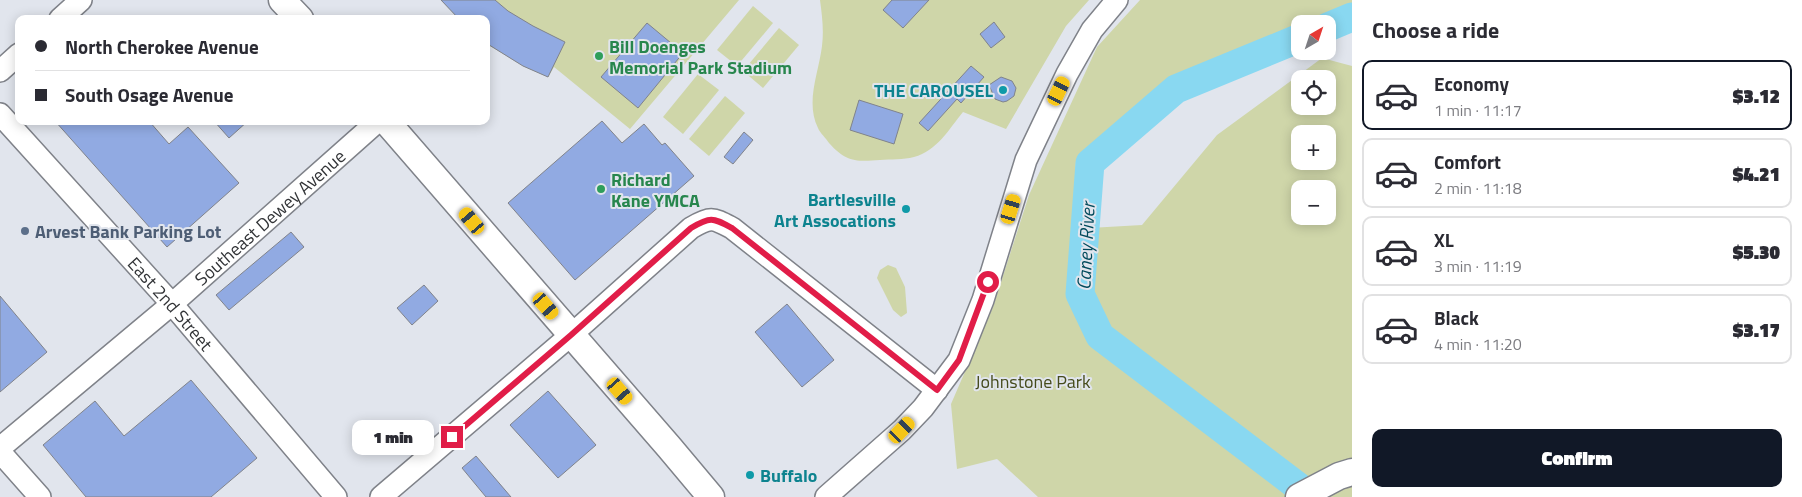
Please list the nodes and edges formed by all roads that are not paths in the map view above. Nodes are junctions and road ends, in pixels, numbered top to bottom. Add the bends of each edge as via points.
1 (81, 0) edge
2 (282, 0) edge
3 (1117, 0) edge
4 (64, 15) edge
5 (296, 15) edge
6 (15, 58) edge
7 (0, 71) edge
8 (0, 114) edge
9 (373, 125) edge
10 (389, 125) edge
11 (172, 304) junction
12 (571, 335) junction
13 (937, 390) junction
14 (0, 450) edge
15 (1352, 472) edge
16 (40, 497) edge
17 (336, 497) edge
18 (381, 497) edge
19 (711, 497) edge
20 (826, 497) edge
21 (1300, 497) edge

1 - 4 street
2 - 5 main road
3 - 13 street via 1092,30 1026,160 970,334 959,360
6 - 7 street
8 - 11 street, East 2nd Street
9 - 11 street, Southeast Dewey Avenue
10 - 12 main road
11 - 14 street, Southeast Dewey Avenue
11 - 17 street, East 2nd Street
12 - 13 street via 691,228 707,220 717,220 732,228
12 - 18 street
12 - 19 main road
13 - 20 street via 902,430
14 - 16 street
15 - 21 main road

